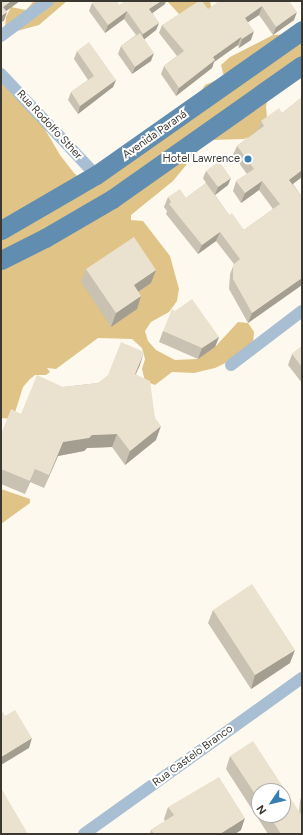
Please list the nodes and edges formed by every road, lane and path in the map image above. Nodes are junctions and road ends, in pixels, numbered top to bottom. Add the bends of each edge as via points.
1 (48, 1) edge
2 (302, 30) edge
3 (1, 36) edge
4 (302, 65) edge
5 (1, 74) edge
6 (96, 175) junction
7 (1, 230) edge
8 (1, 260) edge
9 (302, 311) edge
10 (231, 365) dead end
11 (302, 678) edge
12 (84, 834) edge

1 - 3 street
2 - 6 main road, Avenida Paraná
4 - 8 main road via 112,199
5 - 6 street, Rua Rodolfo Sther
6 - 7 main road, Avenida Paraná
9 - 10 street
11 - 12 street, Rua Castelo Branco

